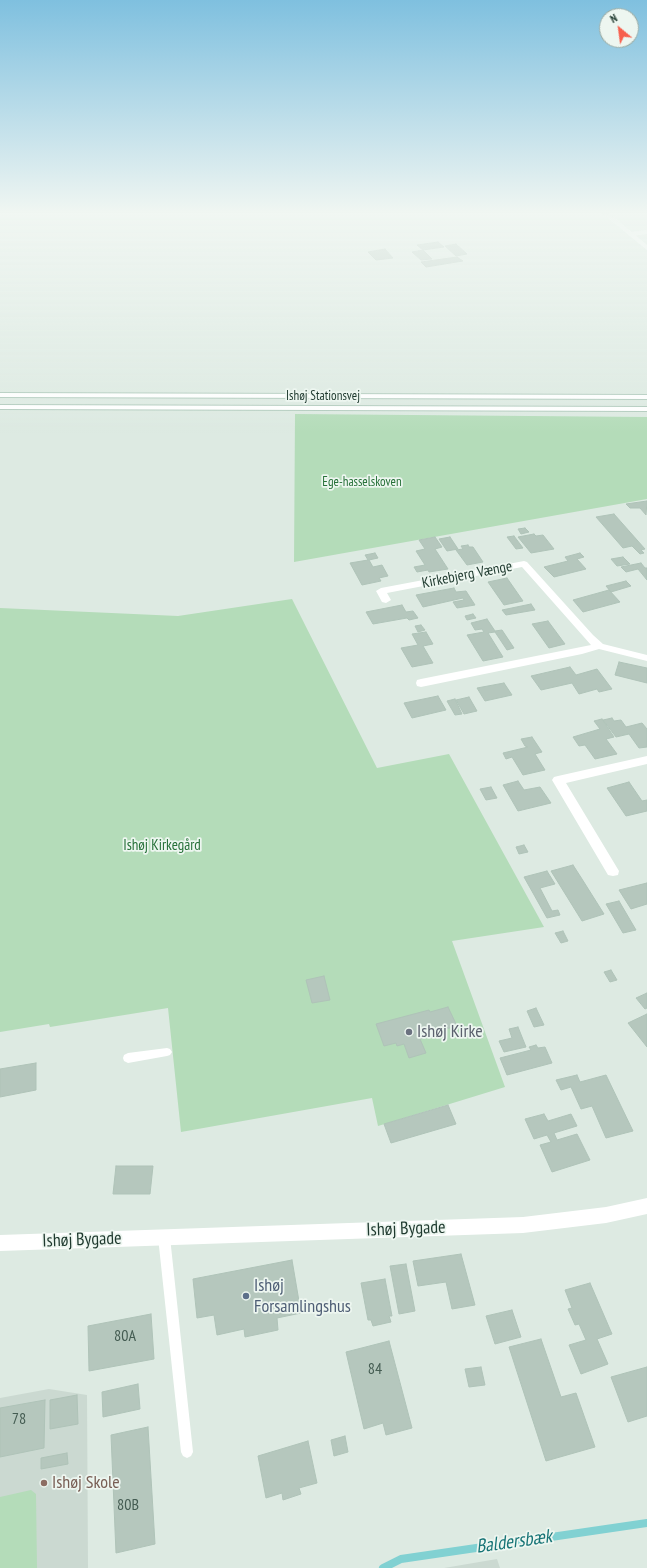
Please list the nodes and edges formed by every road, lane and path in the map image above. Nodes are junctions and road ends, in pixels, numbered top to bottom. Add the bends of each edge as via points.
1 (0, 395) edge
2 (647, 397) edge
3 (0, 407) edge
4 (647, 409) edge
5 (386, 600) dead end
6 (599, 646) junction
7 (647, 658) edge
8 (421, 684) dead end
9 (647, 760) edge
10 (613, 871) dead end
11 (167, 1052) dead end
12 (128, 1058) dead end
13 (647, 1206) edge
14 (164, 1237) junction
15 (0, 1243) edge
16 (187, 1452) dead end

1 - 2 main road, Ishøj Stationsvej
3 - 4 main road, Ishøj Stationsvej
5 - 6 main road, Kirkebjerg Vænge via 381,591 524,564
6 - 7 main road
6 - 8 main road
9 - 10 main road via 558,780
11 - 12 lane
13 - 14 main road, Ishøj Bygade via 606,1215 523,1224
14 - 15 main road, Ishøj Bygade
14 - 16 lane

